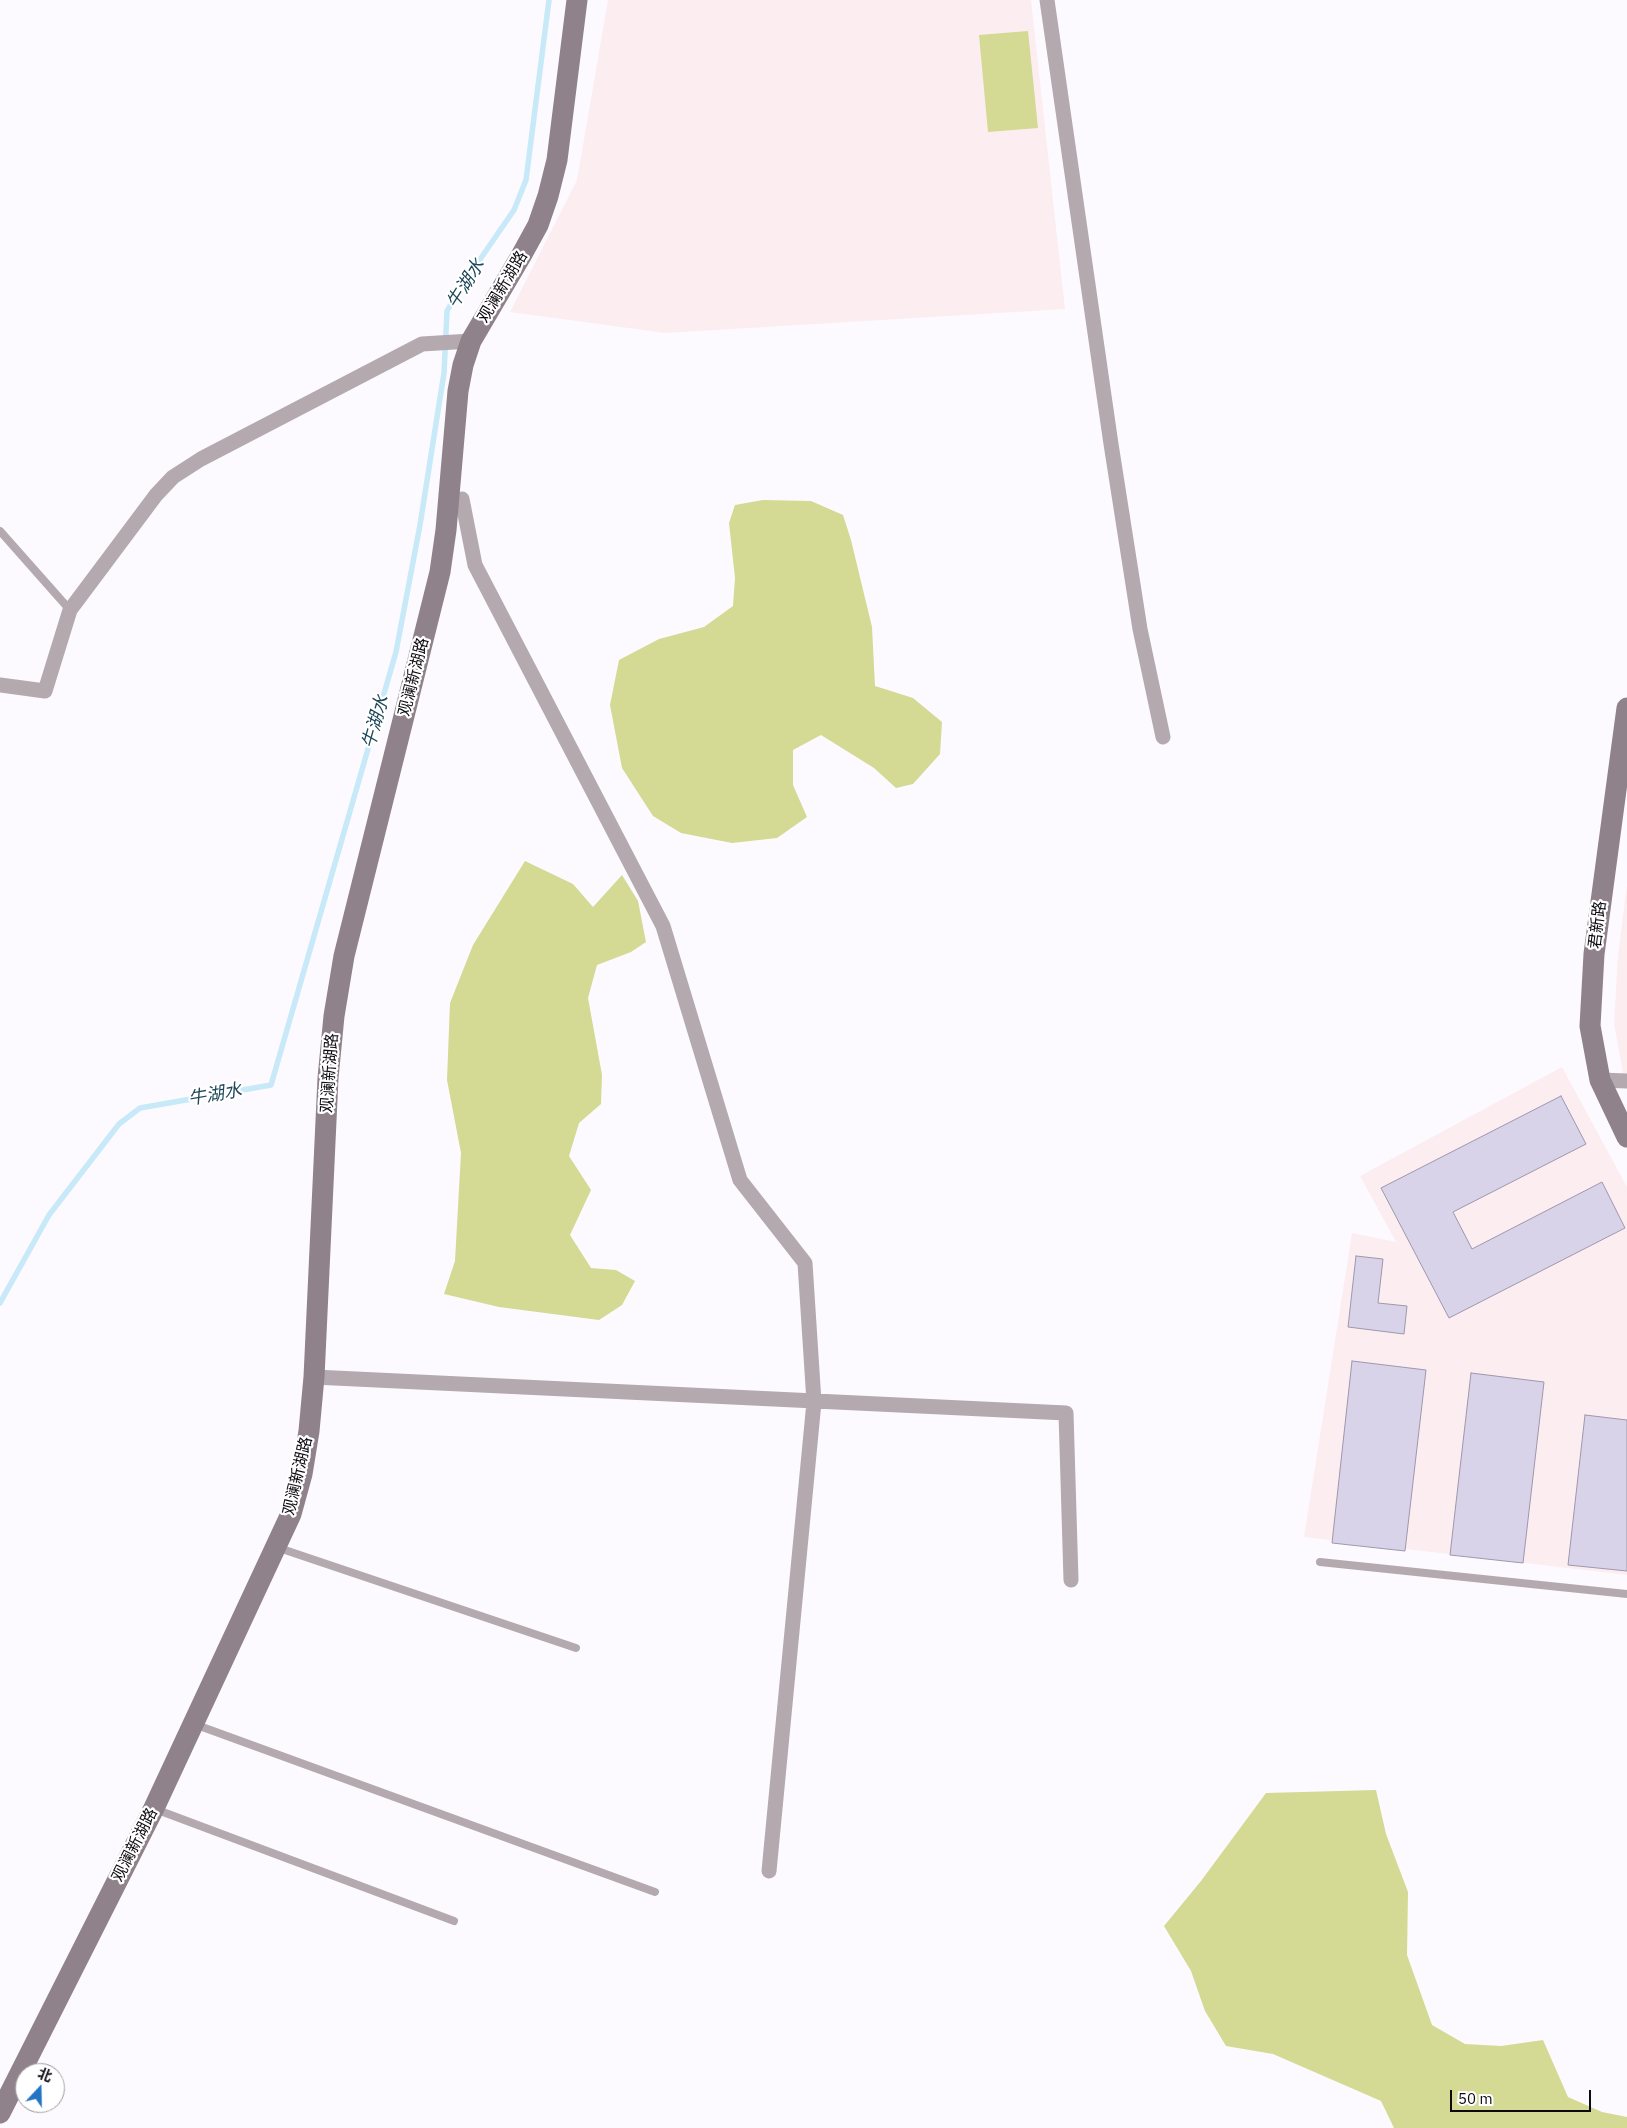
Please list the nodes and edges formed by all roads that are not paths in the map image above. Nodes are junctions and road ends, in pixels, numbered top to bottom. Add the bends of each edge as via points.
1 (577, 0) edge
2 (1047, 0) edge
3 (464, 341) junction
4 (462, 499) dead end
5 (0, 531) edge
6 (70, 610) junction
7 (0, 685) edge
8 (1627, 708) edge
9 (1163, 737) dead end
10 (1600, 1080) junction
11 (1627, 1081) edge
12 (1627, 1137) edge
13 (314, 1377) junction
14 (814, 1402) junction
15 (276, 1547) junction
16 (1320, 1562) dead end
17 (1071, 1580) dead end
18 (1627, 1594) edge
19 (576, 1648) dead end
20 (194, 1724) junction
21 (154, 1808) junction
22 (769, 1871) dead end
23 (655, 1892) dead end
24 (454, 1922) dead end
25 (0, 2113) edge

1 - 3 street, 观澜新湖路 via 557,160 548,196 538,225 521,256
2 - 9 street via 1135,600
3 - 6 street via 422,344 201,459 173,477
3 - 13 street, 观澜新湖路 via 440,572 344,956 334,1016 328,1078
4 - 14 street via 475,565 663,926 740,1180 805,1263
5 - 6 lane
6 - 7 street via 45,690
8 - 10 street, 君新路 via 1594,954 1590,1026
10 - 11 street
10 - 12 street, 君新路
13 - 14 street
13 - 15 street, 观澜新湖路 via 302,1474 291,1514
14 - 17 street via 1066,1413
14 - 22 street
15 - 19 lane
15 - 20 street, 观澜新湖路
16 - 18 lane
20 - 21 street, 观澜新湖路
20 - 23 lane
21 - 24 lane
21 - 25 street, 观澜新湖路

